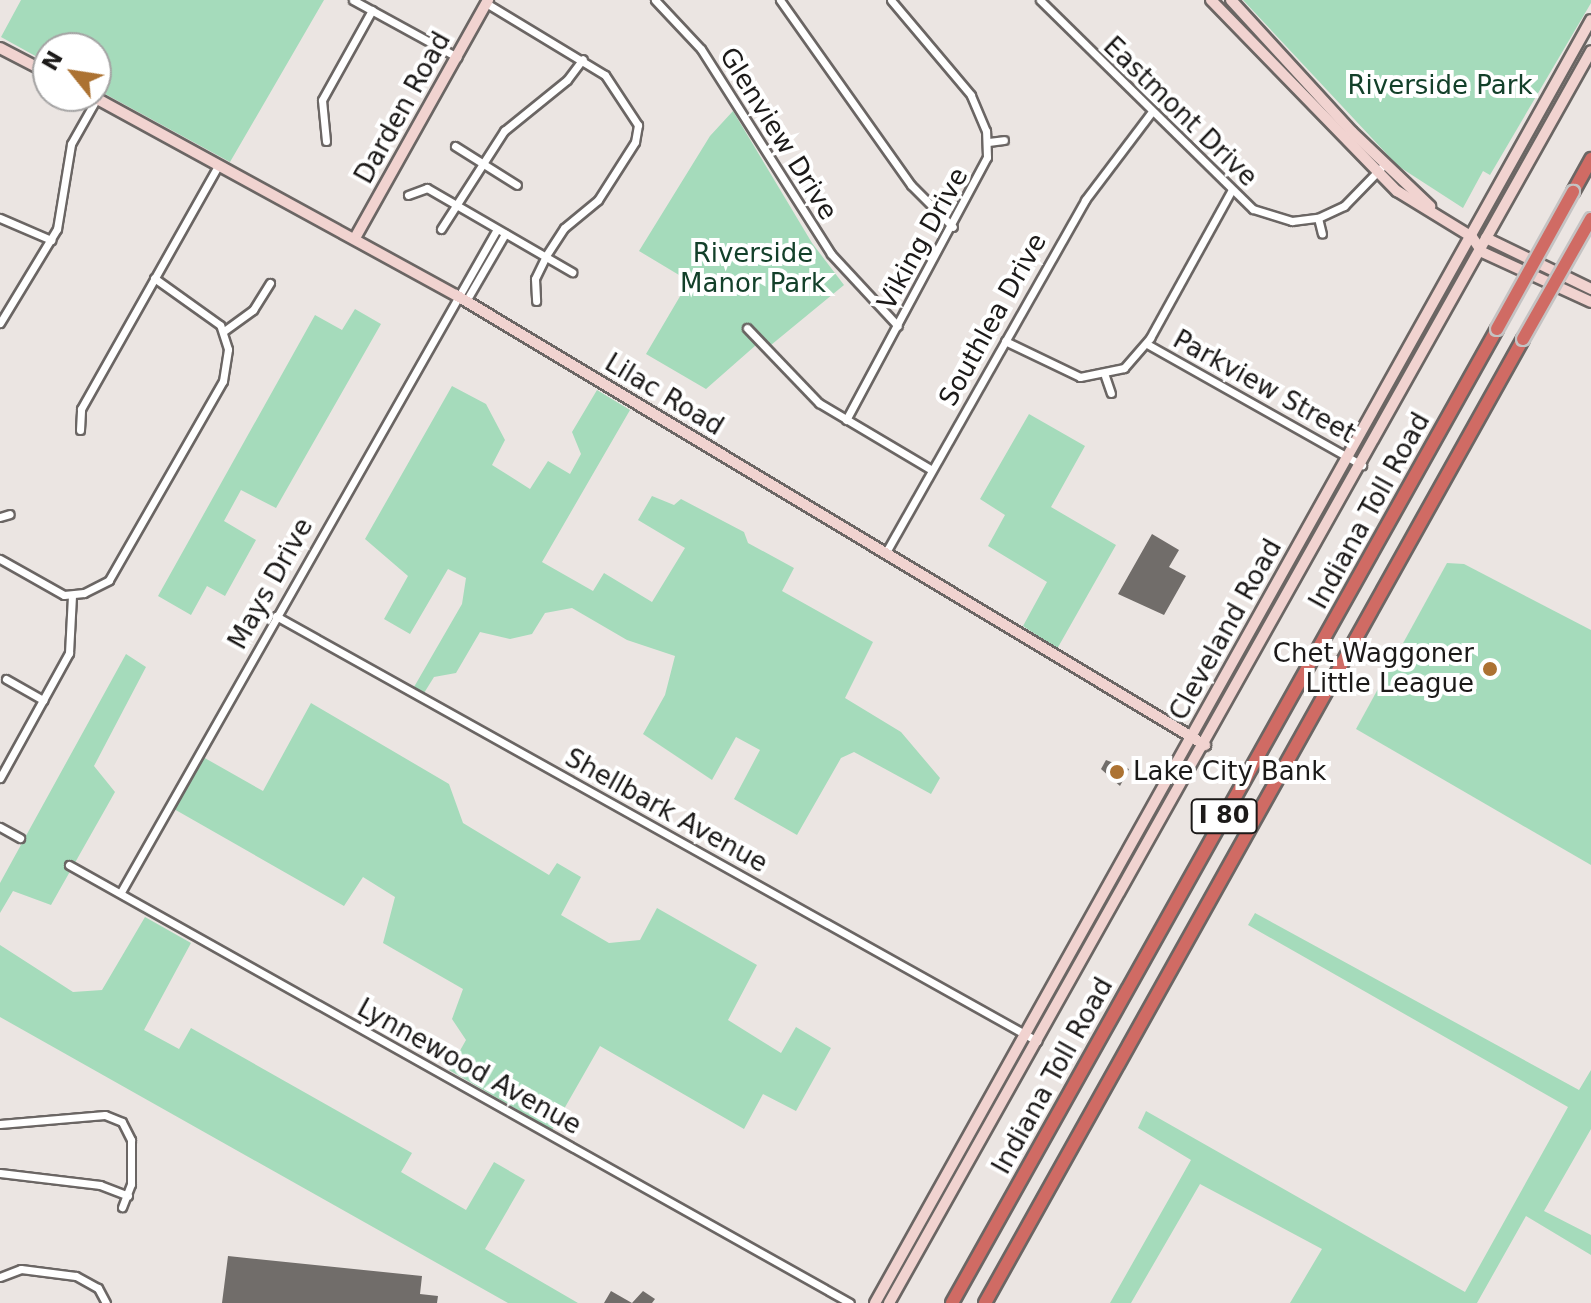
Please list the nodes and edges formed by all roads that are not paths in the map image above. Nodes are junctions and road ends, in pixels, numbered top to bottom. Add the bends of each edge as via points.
1 (353, 0) edge
2 (655, 0) edge
3 (780, 0) edge
4 (891, 0) edge
5 (1040, 0) edge
6 (1211, 0) edge
7 (1231, 0) edge
8 (487, 2) edge
9 (372, 10) junction
10 (1591, 20) edge
11 (0, 48) edge
12 (1591, 51) edge
13 (457, 57) junction
14 (583, 59) junction
15 (32, 65) edge
16 (112, 106) edge
17 (87, 112) edge
18 (1150, 114) junction
19 (1004, 140) dead end
20 (326, 141) dead end
21 (988, 142) junction
22 (455, 146) dead end
23 (1591, 159) edge
24 (484, 161) junction
25 (1385, 163) junction
26 (219, 164) junction
27 (1376, 173) junction
28 (517, 185) dead end
29 (1231, 191) junction
30 (408, 195) dead end
31 (460, 206) junction
32 (1434, 210) junction
33 (0, 218) edge
34 (1318, 218) junction
35 (1591, 219) edge
36 (953, 227) junction
37 (441, 229) dead end
38 (497, 229) junction
39 (505, 234) junction
40 (1322, 234) dead end
41 (1472, 237) junction
42 (355, 238) junction
43 (1489, 238) junction
44 (51, 240) junction
45 (1482, 252) junction
46 (546, 256) junction
47 (572, 272) dead end
48 (154, 278) junction
49 (270, 283) dead end
50 (1591, 289) edge
51 (456, 295) junction
52 (466, 301) junction
53 (536, 301) dead end
54 (1591, 302) edge
55 (0, 323) edge
56 (898, 326) junction
57 (747, 328) dead end
58 (224, 331) junction
59 (1005, 341) junction
60 (1147, 344) junction
61 (1105, 376) junction
62 (1111, 393) dead end
63 (846, 420) junction
64 (80, 430) dead end
65 (1348, 457) junction
66 (1362, 465) junction
67 (932, 470) junction
68 (10, 514) dead end
69 (0, 517) edge
70 (885, 554) junction
71 (0, 559) edge
72 (72, 595) junction
73 (276, 616) junction
74 (6, 679) dead end
75 (43, 700) junction
76 (1192, 737) junction
77 (1205, 745) junction
78 (0, 778) edge
79 (0, 827) edge
80 (20, 838) dead end
81 (69, 865) dead end
82 (121, 892) junction
83 (1026, 1035) junction
84 (1037, 1041) junction
85 (0, 1124) edge
86 (0, 1173) edge
87 (128, 1196) junction
88 (122, 1207) dead end
89 (0, 1277) edge
90 (106, 1303) edge
91 (850, 1303) edge
92 (875, 1303) edge
93 (889, 1303) edge
94 (952, 1303) edge
95 (985, 1303) edge

1 - 9 street
2 - 56 street, Glenview Drive via 701,49 831,254
3 - 36 street via 911,185
4 - 21 street, Viking Drive via 971,95
5 - 18 street, Eastmont Drive
6 - 27 main road
7 - 25 main road
8 - 13 main road, Darden Road
8 - 14 street
9 - 13 street
9 - 20 street via 322,100
10 - 41 main road, Cleveland Road
11 - 15 main road
12 - 43 main road, Cleveland Road
13 - 42 main road, Darden Road
14 - 24 street via 504,131
14 - 46 street via 627,100 637,134 598,200 564,228
16 - 26 main road, Lilac Road
17 - 44 street via 71,144 61,215
18 - 29 street, Eastmont Drive
18 - 59 street, Southlea Drive via 1085,200
19 - 21 street
21 - 36 street, Viking Drive via 981,177
22 - 24 street
23 - 94 highway, Indiana Toll Road / I 80, bridge
24 - 28 street
24 - 31 street
25 - 27 street
25 - 32 main road
26 - 42 main road, Lilac Road
26 - 48 street
27 - 32 main road
27 - 34 street via 1344,206
29 - 34 street, Eastmont Drive via 1265,215
29 - 60 street
30 - 31 street via 427,188
31 - 37 street
31 - 38 street
32 - 41 main road
33 - 44 street
34 - 40 street
35 - 95 highway, Indiana Toll Road / I 80, bridge
36 - 56 street, Viking Drive
38 - 39 street
38 - 51 street, Mays Drive
39 - 46 street
39 - 52 street
41 - 43 main road
41 - 45 main road
41 - 65 main road, Cleveland Road
42 - 51 main road, Lilac Road
43 - 45 main road, Cleveland Road
43 - 50 main road
44 - 55 street
45 - 54 main road
45 - 66 main road, Cleveland Road
46 - 47 street
46 - 53 street via 535,279
48 - 58 street via 205,309
48 - 64 street via 81,409
49 - 58 street via 253,310
51 - 52 main road, Lilac Road
51 - 73 street, Mays Drive
52 - 70 main road, Lilac Road
56 - 63 street, Viking Drive
57 - 63 street via 796,383
58 - 72 street via 223,381 119,567 102,586
59 - 61 street via 1068,374
59 - 67 street, Southlea Drive
60 - 61 street
60 - 65 street, Parkview Street
61 - 62 street
63 - 67 street
65 - 66 street, Parkview Street
65 - 76 main road, Cleveland Road
66 - 77 main road, Cleveland Road
67 - 70 street, Southlea Drive
68 - 69 street
70 - 76 main road, Lilac Road
71 - 72 street via 48,590
72 - 75 street via 71,644
73 - 82 street, Mays Drive
73 - 83 street, Shellbark Avenue
74 - 75 street
75 - 78 street
76 - 77 main road, Lilac Road
76 - 83 main road, Cleveland Road
77 - 84 main road, Cleveland Road
79 - 80 street
81 - 82 street, Lynnewood Avenue
82 - 91 street, Lynnewood Avenue
83 - 84 street, Shellbark Avenue
83 - 92 main road, Cleveland Road
84 - 93 main road, Cleveland Road
85 - 87 street via 116,1118 131,1140
86 - 87 street via 106,1186
87 - 88 street
89 - 90 street via 21,1269 76,1276 98,1288

